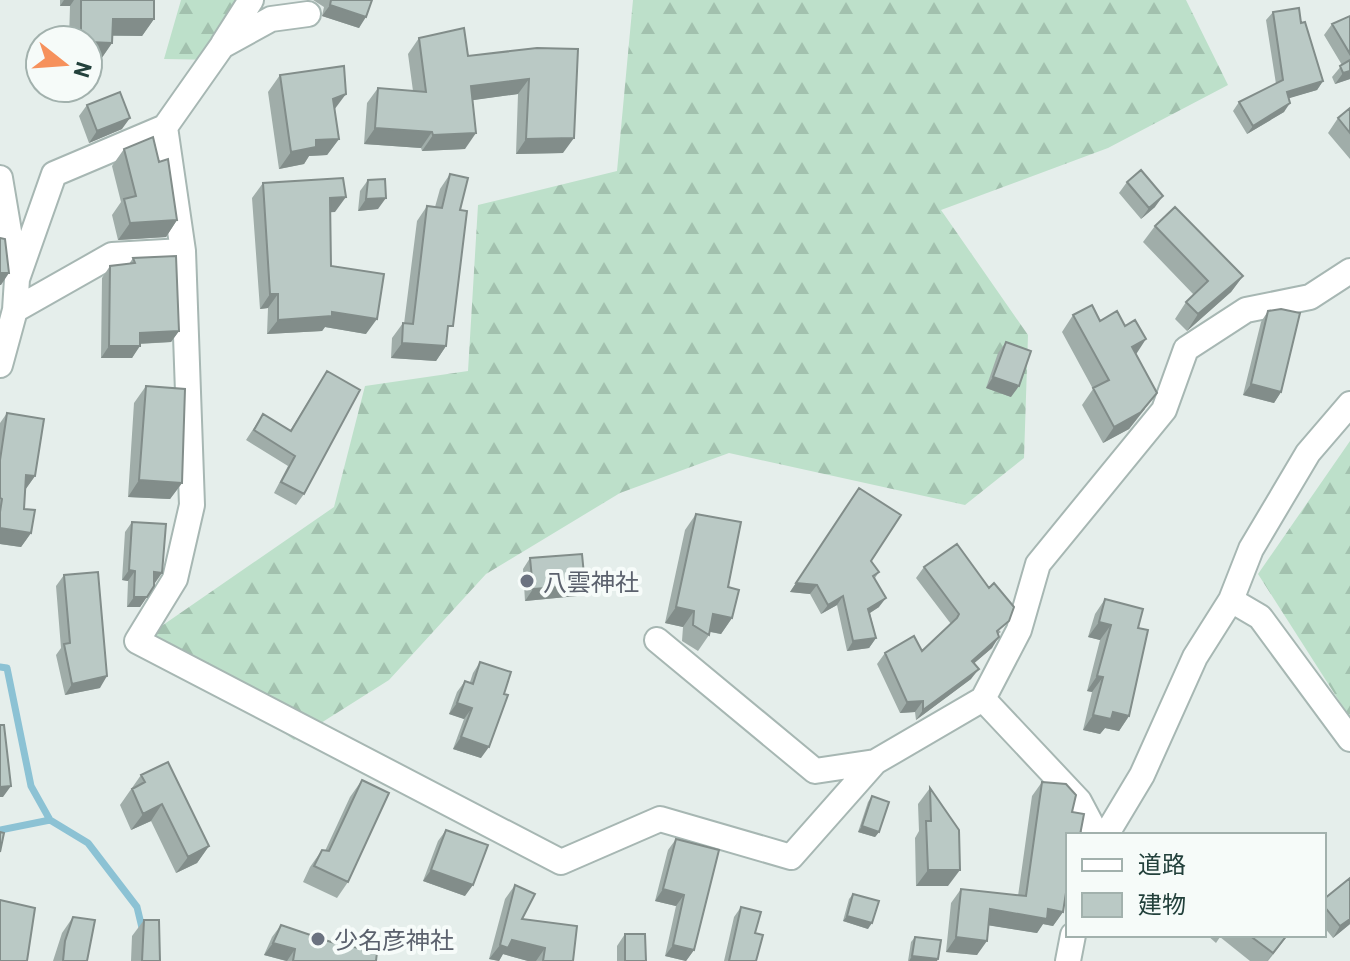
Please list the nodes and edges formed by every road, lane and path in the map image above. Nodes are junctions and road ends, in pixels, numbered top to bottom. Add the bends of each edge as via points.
1 (251, 0) edge
2 (308, 14) dead end
3 (222, 46) junction
4 (165, 127) junction
5 (0, 178) edge
6 (183, 251) junction
7 (1350, 271) edge
8 (17, 279) junction
9 (15, 310) junction
10 (0, 365) edge
11 (1350, 404) edge
12 (1231, 600) junction
13 (657, 640) dead end
14 (983, 699) junction
15 (1350, 739) edge
16 (875, 762) junction
17 (1096, 833) edge
18 (1107, 833) edge
19 (1073, 937) edge
20 (1068, 961) edge

1 - 3 street
2 - 3 street via 271,19
3 - 4 street
4 - 6 street
4 - 8 street via 54,174
5 - 8 street
6 - 9 street via 112,255
6 - 16 street via 192,505 175,579 137,641 561,862 660,819 791,857
7 - 14 street via 1310,297 1246,310 1186,349 1164,410 1038,564 1019,630
8 - 9 street
9 - 10 street
11 - 12 street via 1308,453 1251,549
12 - 15 street via 1260,617
12 - 18 street via 1195,657 1142,775
13 - 16 street via 815,771
14 - 16 street
14 - 17 street via 1079,801
19 - 20 street

